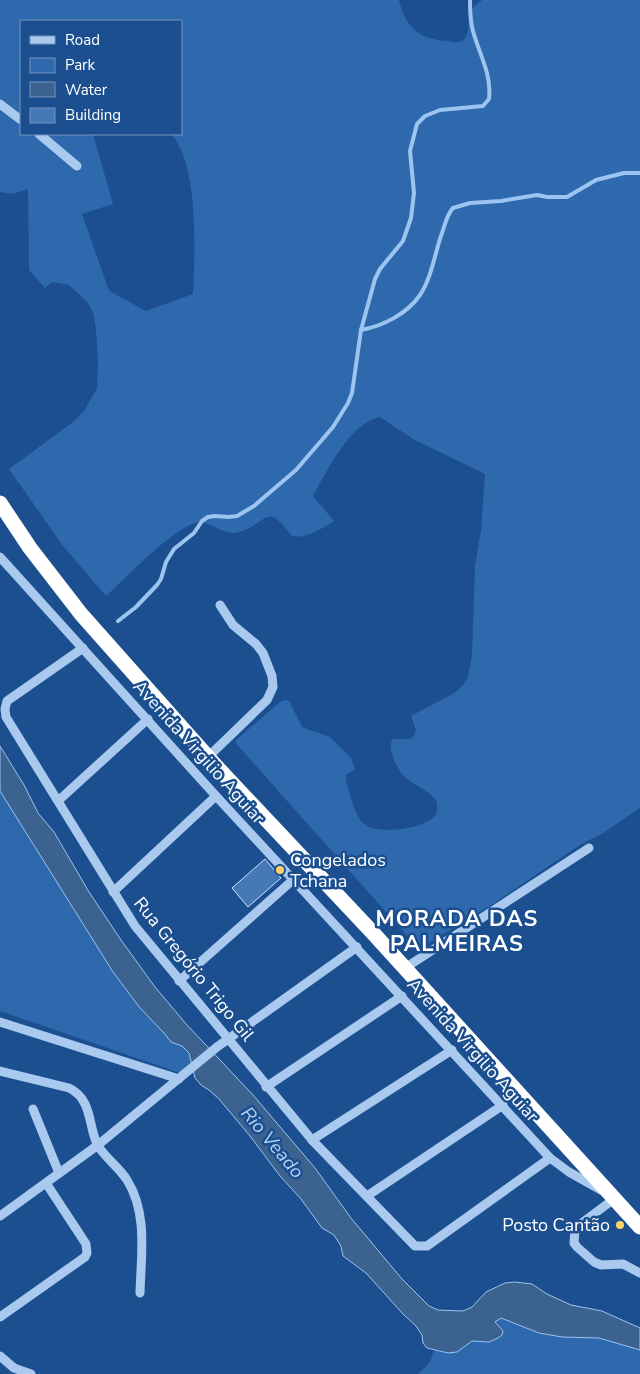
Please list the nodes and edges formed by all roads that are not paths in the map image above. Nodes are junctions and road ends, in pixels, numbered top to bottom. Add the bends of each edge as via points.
1 (0, 104) edge
2 (20, 119) edge
3 (40, 135) edge
4 (77, 166) dead end
5 (0, 503) edge
6 (0, 557) edge
7 (220, 605) dead end
8 (82, 648) junction
9 (148, 719) junction
10 (208, 757) junction
11 (216, 796) junction
12 (58, 801) junction
13 (589, 848) dead end
14 (294, 879) junction
15 (113, 892) junction
16 (357, 947) junction
17 (404, 968) junction
18 (179, 980) junction
19 (402, 996) junction
20 (0, 1022) edge
21 (229, 1039) junction
22 (452, 1050) junction
23 (0, 1071) edge
24 (179, 1078) junction
25 (266, 1086) junction
26 (503, 1105) junction
27 (33, 1109) dead end
28 (312, 1140) junction
29 (98, 1145) junction
30 (550, 1158) junction
31 (59, 1173) junction
32 (46, 1183) junction
33 (367, 1196) junction
34 (611, 1196) junction
35 (0, 1216) edge
36 (640, 1228) edge
37 (640, 1273) edge
38 (140, 1292) dead end
39 (0, 1317) edge
40 (0, 1356) edge
41 (31, 1374) edge

1 - 2 street
3 - 4 street
5 - 10 highway via 81,614
6 - 8 street, Avenida Virgilio Aguiar
7 - 10 street via 233,625 263,654 273,686 268,700
8 - 9 street, Avenida Virgilio Aguiar
8 - 12 street, Rua Gregório Trigo Gil via 7,701 4,709
9 - 11 street, Avenida Virgilio Aguiar
9 - 12 street
10 - 17 highway
11 - 14 street, Avenida Virgilio Aguiar
11 - 15 street
12 - 15 street, Rua Gregório Trigo Gil
13 - 17 street
14 - 16 street, Avenida Virgilio Aguiar
14 - 18 street
15 - 18 street, Rua Gregório Trigo Gil via 135,926
16 - 19 street, Avenida Virgilio Aguiar
16 - 21 street
17 - 34 highway
18 - 21 street, Rua Gregório Trigo Gil
19 - 22 street, Avenida Virgilio Aguiar
19 - 25 street
20 - 24 street
21 - 24 street
21 - 25 street, Rua Gregório Trigo Gil
22 - 26 street, Avenida Virgilio Aguiar
22 - 28 street
23 - 29 street via 75,1091 84,1100
24 - 29 street
25 - 28 street, Rua Gregório Trigo Gil
26 - 30 street, Avenida Virgilio Aguiar
26 - 33 street
27 - 31 street
28 - 33 street, Rua Gregório Trigo Gil
29 - 31 street
29 - 38 street via 121,1171 137,1204 141,1230
30 - 33 street, Rua Gregório Trigo Gil via 427,1246 415,1246
30 - 34 street, Avenida Virgilio Aguiar
31 - 32 street
32 - 35 street
32 - 39 street via 86,1244 87,1252 85,1257
34 - 36 highway
34 - 37 street via 579,1225 574,1242 597,1264 623,1264
40 - 41 street via 14,1368

